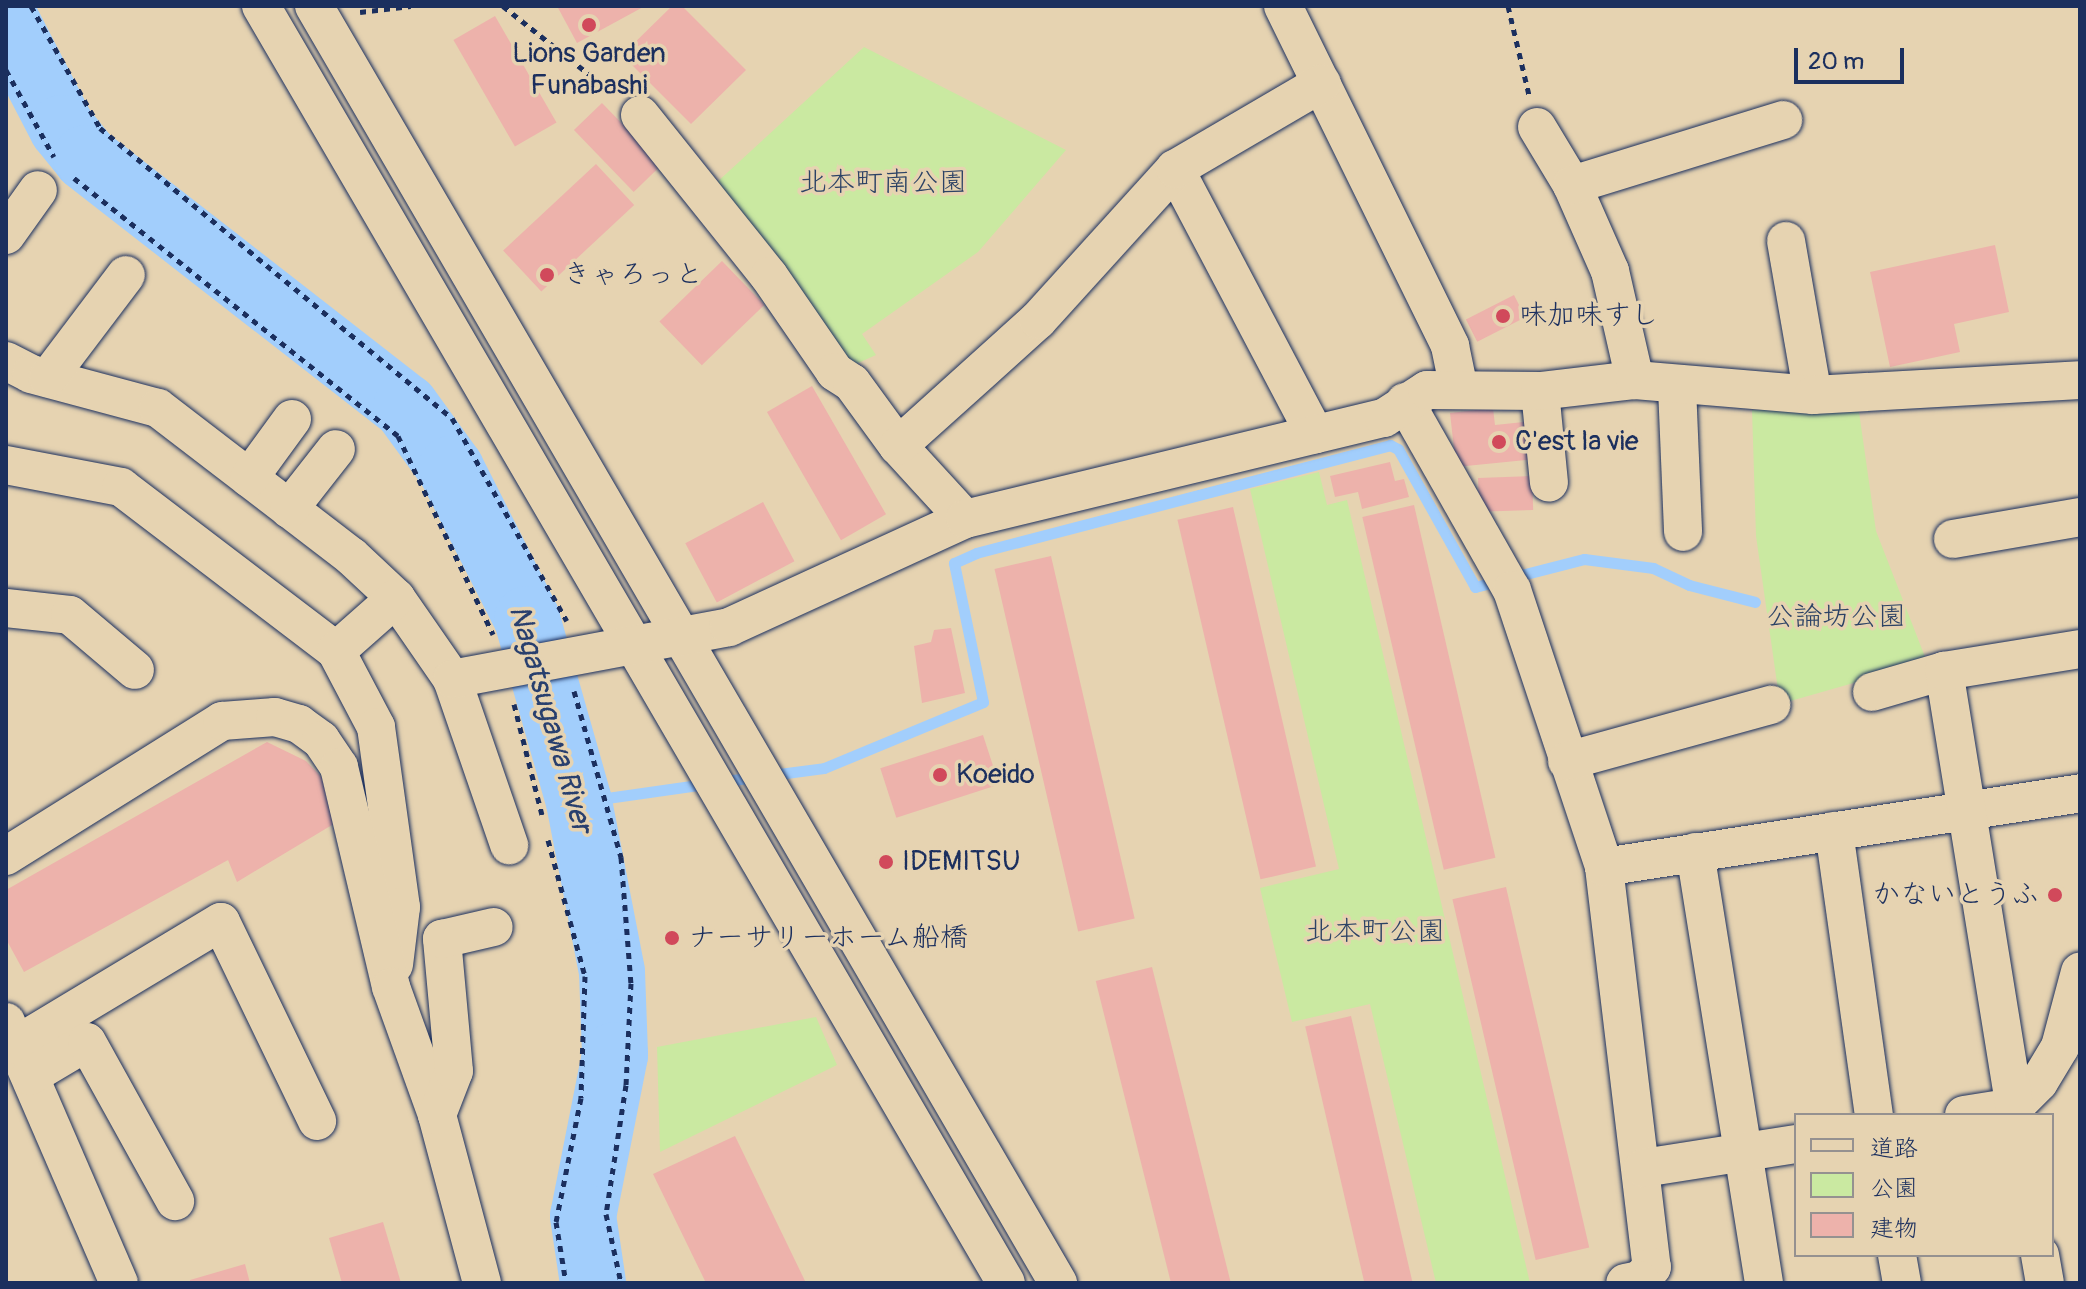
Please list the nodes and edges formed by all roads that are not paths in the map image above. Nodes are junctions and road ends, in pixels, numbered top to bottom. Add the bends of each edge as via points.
1 (1283, 6) edge
2 (332, 8) edge
3 (265, 12) edge
4 (1322, 83) junction
5 (640, 115) road end
6 (1783, 120) dead end
7 (1537, 127) road end
8 (1175, 169) junction
9 (1572, 185) junction
10 (38, 190) dead end
11 (6, 235) edge
12 (1786, 241) dead end
13 (126, 275) dead end
14 (6, 361) edge
15 (48, 378) junction
16 (1635, 380) junction
17 (2080, 380) edge
18 (1677, 387) junction
19 (1459, 389) junction
20 (1540, 391) junction
21 (1813, 395) junction
22 (1405, 402) junction
23 (292, 419) dead end
24 (1315, 434) junction
25 (898, 446) junction
26 (336, 449) dead end
27 (6, 465) edge
28 (249, 478) junction
29 (1549, 483) dead end
30 (289, 509) junction
31 (2080, 517) edge
32 (965, 519) junction
33 (1683, 532) dead end
34 (1953, 539) dead end
35 (396, 598) junction
36 (6, 608) edge
37 (681, 636) junction
38 (634, 645) junction
39 (2080, 649) edge
40 (336, 651) junction
41 (135, 670) dead end
42 (1944, 671) junction
43 (452, 679) junction
44 (1872, 692) dead end
45 (1771, 705) dead end
46 (1567, 761) junction
47 (2080, 793) edge
48 (1967, 811) junction
49 (1834, 831) junction
50 (509, 845) dead end
51 (1695, 852) junction
52 (6, 856) edge
53 (1604, 867) junction
54 (494, 927) dead end
55 (391, 987) junction
56 (2078, 994) edge
57 (13, 1039) edge
58 (2015, 1111) edge
59 (1874, 1113) edge
60 (1990, 1113) edge
61 (437, 1115) junction
62 (317, 1121) dead end
63 (1794, 1144) edge
64 (1745, 1154) junction
65 (1643, 1168) junction
66 (175, 1201) dead end
67 (1897, 1257) edge
68 (2040, 1257) edge
69 (119, 1283) edge
70 (482, 1283) edge
71 (1006, 1283) edge
72 (1058, 1283) edge
73 (1625, 1283) edge
74 (1764, 1283) edge
75 (1902, 1283) edge
76 (2045, 1283) edge

1 - 4 street
2 - 37 street
3 - 38 street
4 - 8 street
4 - 19 street via 1450,346
5 - 25 street via 769,276 835,372 852,383
6 - 9 street
7 - 9 street
8 - 24 street
8 - 25 street via 1038,320
9 - 16 street via 1610,271
10 - 11 street
12 - 21 street
13 - 15 street
14 - 15 street
15 - 28 street via 158,408
16 - 18 street
16 - 20 street
17 - 21 street
18 - 21 street
18 - 33 street
19 - 20 street
19 - 22 street via 1427,390
20 - 29 street
22 - 24 street via 1384,418
22 - 46 street via 1512,590
23 - 28 street
24 - 32 street
25 - 32 street
26 - 30 street
27 - 40 street via 121,487
28 - 30 street
30 - 35 street
31 - 34 street
32 - 37 street via 729,627
35 - 40 street
35 - 43 street
36 - 41 street via 70,615
37 - 38 street
37 - 72 street
38 - 43 street
38 - 71 street
39 - 42 street
40 - 55 street via 376,727 401,907
42 - 44 street
42 - 48 street
43 - 50 street
45 - 46 street
46 - 53 street
47 - 48 street
48 - 49 street
48 - 58 street
49 - 51 street
49 - 59 street
51 - 53 street
51 - 64 street
52 - 55 street via 222,721 251,715 299,724 321,740 339,767
53 - 65 street
54 - 61 street via 442,939 454,1071
55 - 61 street
56 - 58 street via 2060,1047
57 - 62 street via 221,922
57 - 66 street via 87,1042
57 - 69 street
58 - 60 street
61 - 70 street
63 - 64 street
64 - 65 street
64 - 74 street
65 - 73 street via 1652,1267 1640,1280
67 - 75 street
68 - 76 street

